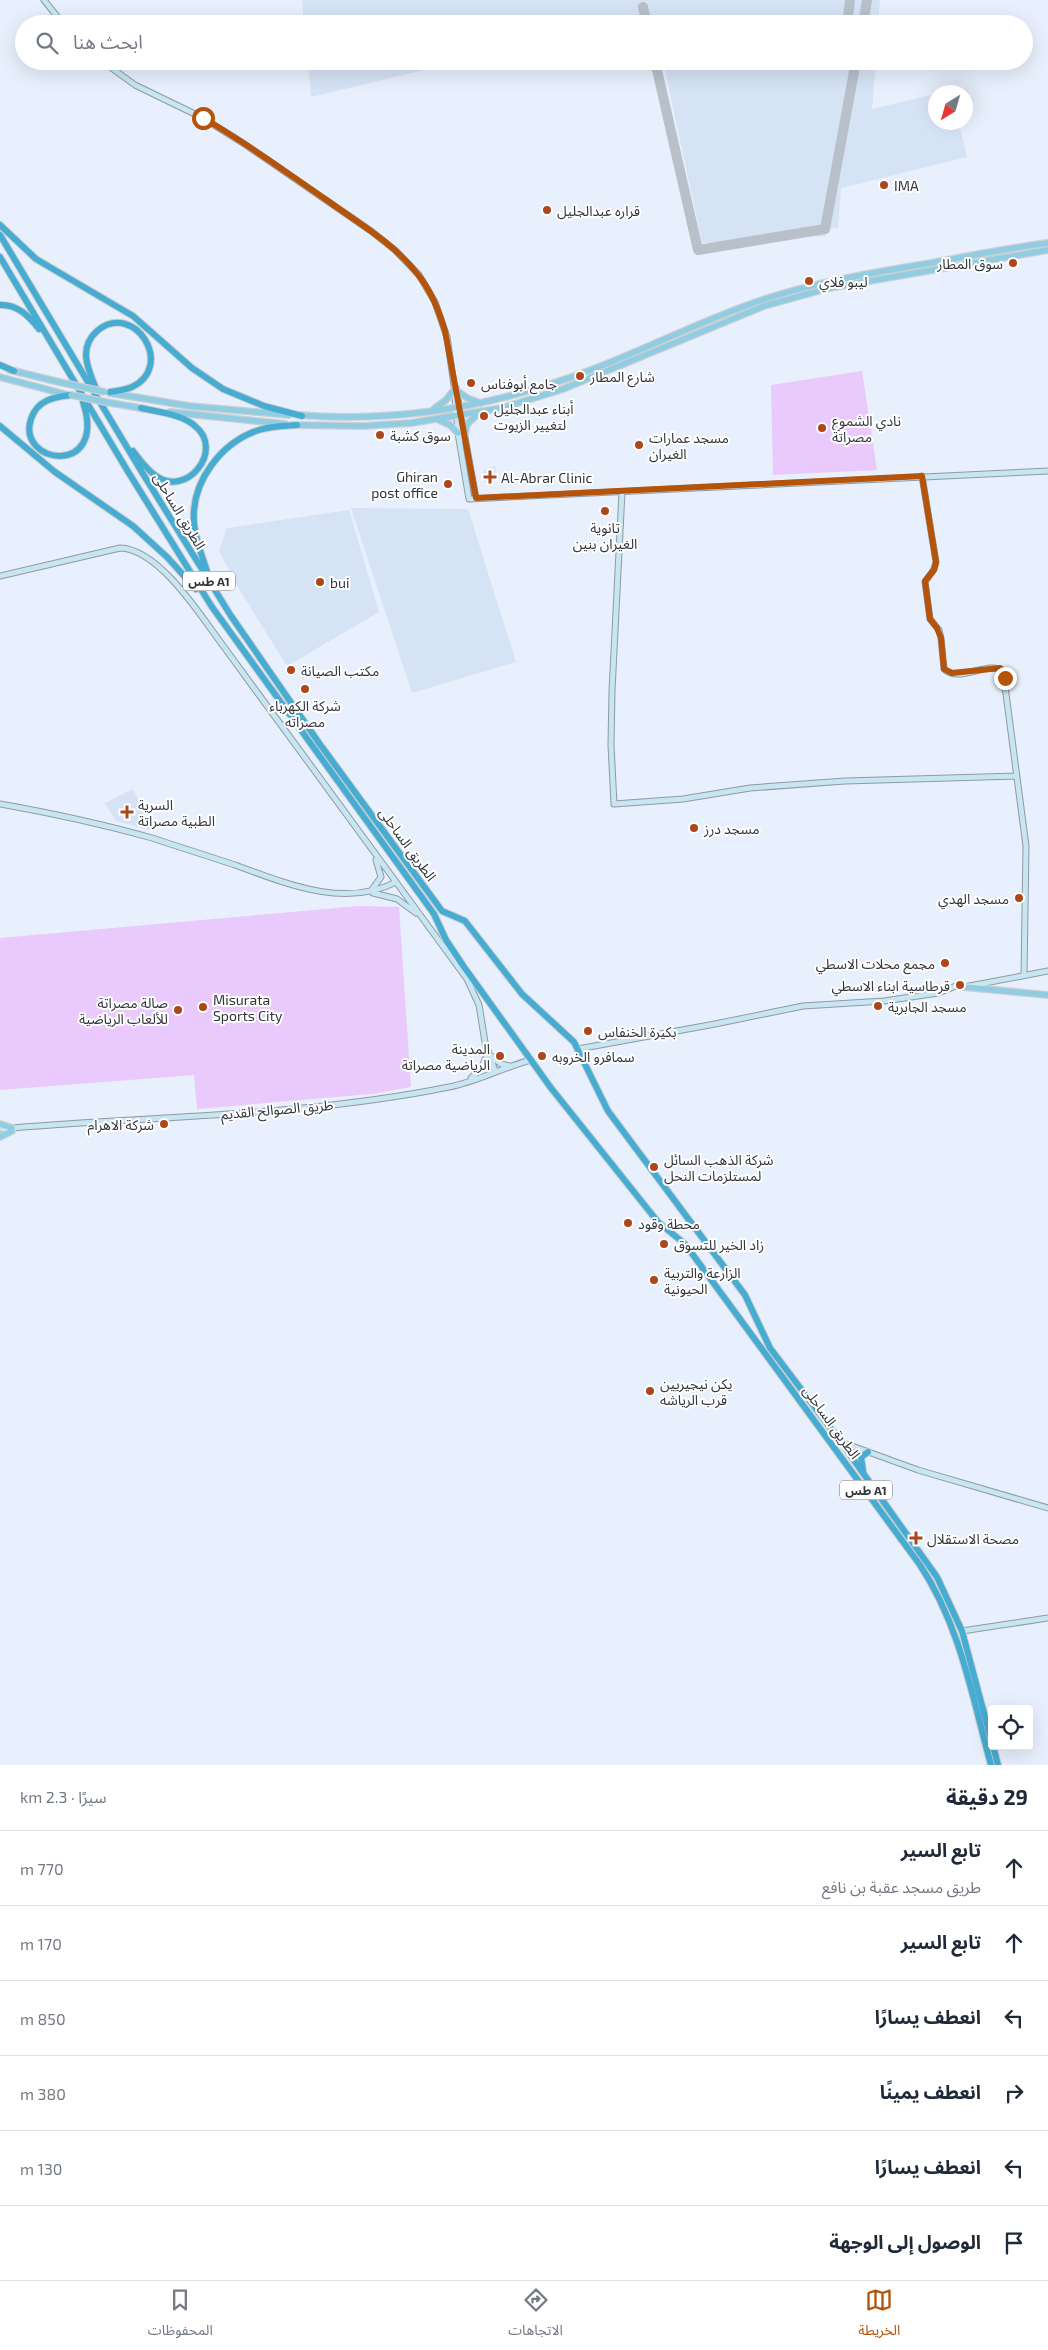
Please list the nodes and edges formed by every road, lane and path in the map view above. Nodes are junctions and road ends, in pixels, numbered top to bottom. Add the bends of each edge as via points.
1 (44, 0) edge
2 (56, 15) edge
3 (115, 70) edge
4 (0, 225) edge
5 (0, 235) edge
6 (1048, 235) edge
7 (1045, 243) edge
8 (1048, 250) edge
9 (0, 257) edge
10 (0, 305) edge
11 (53, 347) junction
12 (0, 366) edge
13 (14, 371) joint
14 (0, 378) edge
15 (78, 389) junction
16 (455, 389) junction
17 (107, 392) junction
18 (71, 395) junction
19 (482, 403) junction
20 (104, 408) junction
21 (141, 408) junction
22 (457, 408) junction
23 (432, 411) junction
24 (481, 412) junction
25 (302, 416) junction
26 (458, 416) junction
27 (435, 420) junction
28 (297, 425) junction
29 (0, 426) edge
30 (117, 432) junction
31 (458, 433) junction
32 (464, 437) junction
33 (1048, 471) edge
34 (922, 476) junction
35 (622, 492) junction
36 (476, 498) junction
37 (0, 576) edge
38 (212, 586) junction
39 (212, 607) junction
40 (1017, 776) junction
41 (0, 804) edge
42 (381, 828) junction
43 (374, 832) junction
44 (368, 844) junction
45 (396, 882) junction
46 (370, 892) junction
47 (424, 921) junction
48 (1048, 971) edge
49 (1024, 975) junction
50 (964, 987) junction
51 (1048, 995) edge
52 (578, 1049) junction
53 (489, 1056) junction
54 (531, 1060) junction
55 (510, 1066) junction
56 (492, 1072) junction
57 (467, 1081) junction
58 (0, 1124) edge
59 (13, 1129) junction
60 (0, 1131) edge
61 (0, 1137) edge
62 (841, 1442) junction
63 (868, 1452) junction
64 (864, 1475) junction
65 (1048, 1508) edge
66 (1048, 1618) edge
67 (962, 1631) junction
68 (988, 1730) edge
69 (994, 1750) edge
70 (991, 1765) edge
71 (998, 1765) edge

1 - 2 street
3 - 16 street via 134,84 203,118 246,145 396,250 419,275 435,302 445,331
4 - 25 highway via 36,258 133,316 192,368 223,389 264,406
5 - 20 highway, الطريق الساحلى / طس A1
6 - 7 main road
7 - 19 main road via 835,280 786,292 561,381
8 - 24 main road via 829,288 787,299 554,392
9 - 11 highway, الطريق الساحلى / طس A1
10 - 11 highway via 25,313
11 - 15 highway, الطريق الساحلى / طس A1
12 - 13 highway
13 - 17 main road, bridge
14 - 18 main road
15 - 18 highway via 88,422 86,440 75,453 67,456 44,453 31,438 32,417 44,402
15 - 39 highway, الطريق الساحلى / طس A1
16 - 19 main road
16 - 22 street
16 - 23 main road
17 - 20 highway via 139,382 149,367 148,342 128,325 107,325 95,333 87,346 88,370
17 - 25 main road via 189,406
18 - 21 main road, bridge
19 - 22 main road
20 - 30 highway, الطريق الساحلى / طس A1
21 - 28 main road
21 - 30 highway via 187,421 200,430 205,440 205,457 196,473 174,482 156,477
22 - 23 main road
22 - 26 street
23 - 25 main road via 358,418
24 - 26 main road
24 - 32 main road via 467,424
26 - 27 main road
26 - 31 street
26 - 32 street
27 - 28 main road via 363,426
27 - 31 main road via 450,425
28 - 38 highway via 273,427 245,436 223,452 205,475 194,521
29 - 39 highway via 55,472 149,539
30 - 38 highway, الطريق الساحلى / طس A1
31 - 36 street via 469,499
32 - 36 street
33 - 34 street
34 - 35 street
34 - 40 street via 936,562 925,581 930,619 941,638 944,669 952,673 996,668 1004,671
35 - 36 street
35 - 40 street via 612,691 614,804 683,799 759,787
37 - 44 street via 110,549 128,549 145,556 191,604
38 - 42 highway, الطريق الساحلى / طس A1 via 275,681
39 - 43 highway, الطريق الساحلى / طس A1
40 - 49 street via 1027,860
41 - 46 street via 150,838 311,890
42 - 43 highway
42 - 52 highway, الطريق الساحلى / طس A1 via 442,911 464,921 526,999 572,1039
43 - 54 highway, الطريق الساحلى / طس A1 via 434,914 446,940
44 - 45 street
44 - 46 street via 381,874
45 - 46 street
45 - 47 street
46 - 47 street via 397,899
47 - 53 street via 472,989 481,1011
48 - 49 street
49 - 50 street
50 - 51 main road
50 - 52 street via 884,1001 802,1006
52 - 62 highway, الطريق الساحلى / طس A1 via 608,1111 745,1295 770,1348
53 - 55 street
53 - 56 street
53 - 57 street
54 - 55 street, طريق الصوالح القديم
54 - 70 highway, الطريق الساحلى / طس A1 via 640,1201 663,1227 685,1244 920,1565 947,1613 962,1654
55 - 56 street, طريق الصوالح القديم
56 - 57 street, طريق الصوالح القديم
57 - 59 street, طريق الصوالح القديم via 451,1087 362,1102
58 - 59 main road
59 - 60 street, طريق الصوالح القديم
59 - 61 main road
62 - 63 street
62 - 64 highway, الطريق الساحلى / طس A1
63 - 64 highway via 861,1460
63 - 65 street
64 - 67 highway, الطريق الساحلى / طس A1 via 937,1577
66 - 67 street
67 - 68 highway, الطريق الساحلى / طس A1
69 - 71 highway, الطريق الساحلى / طس A1

